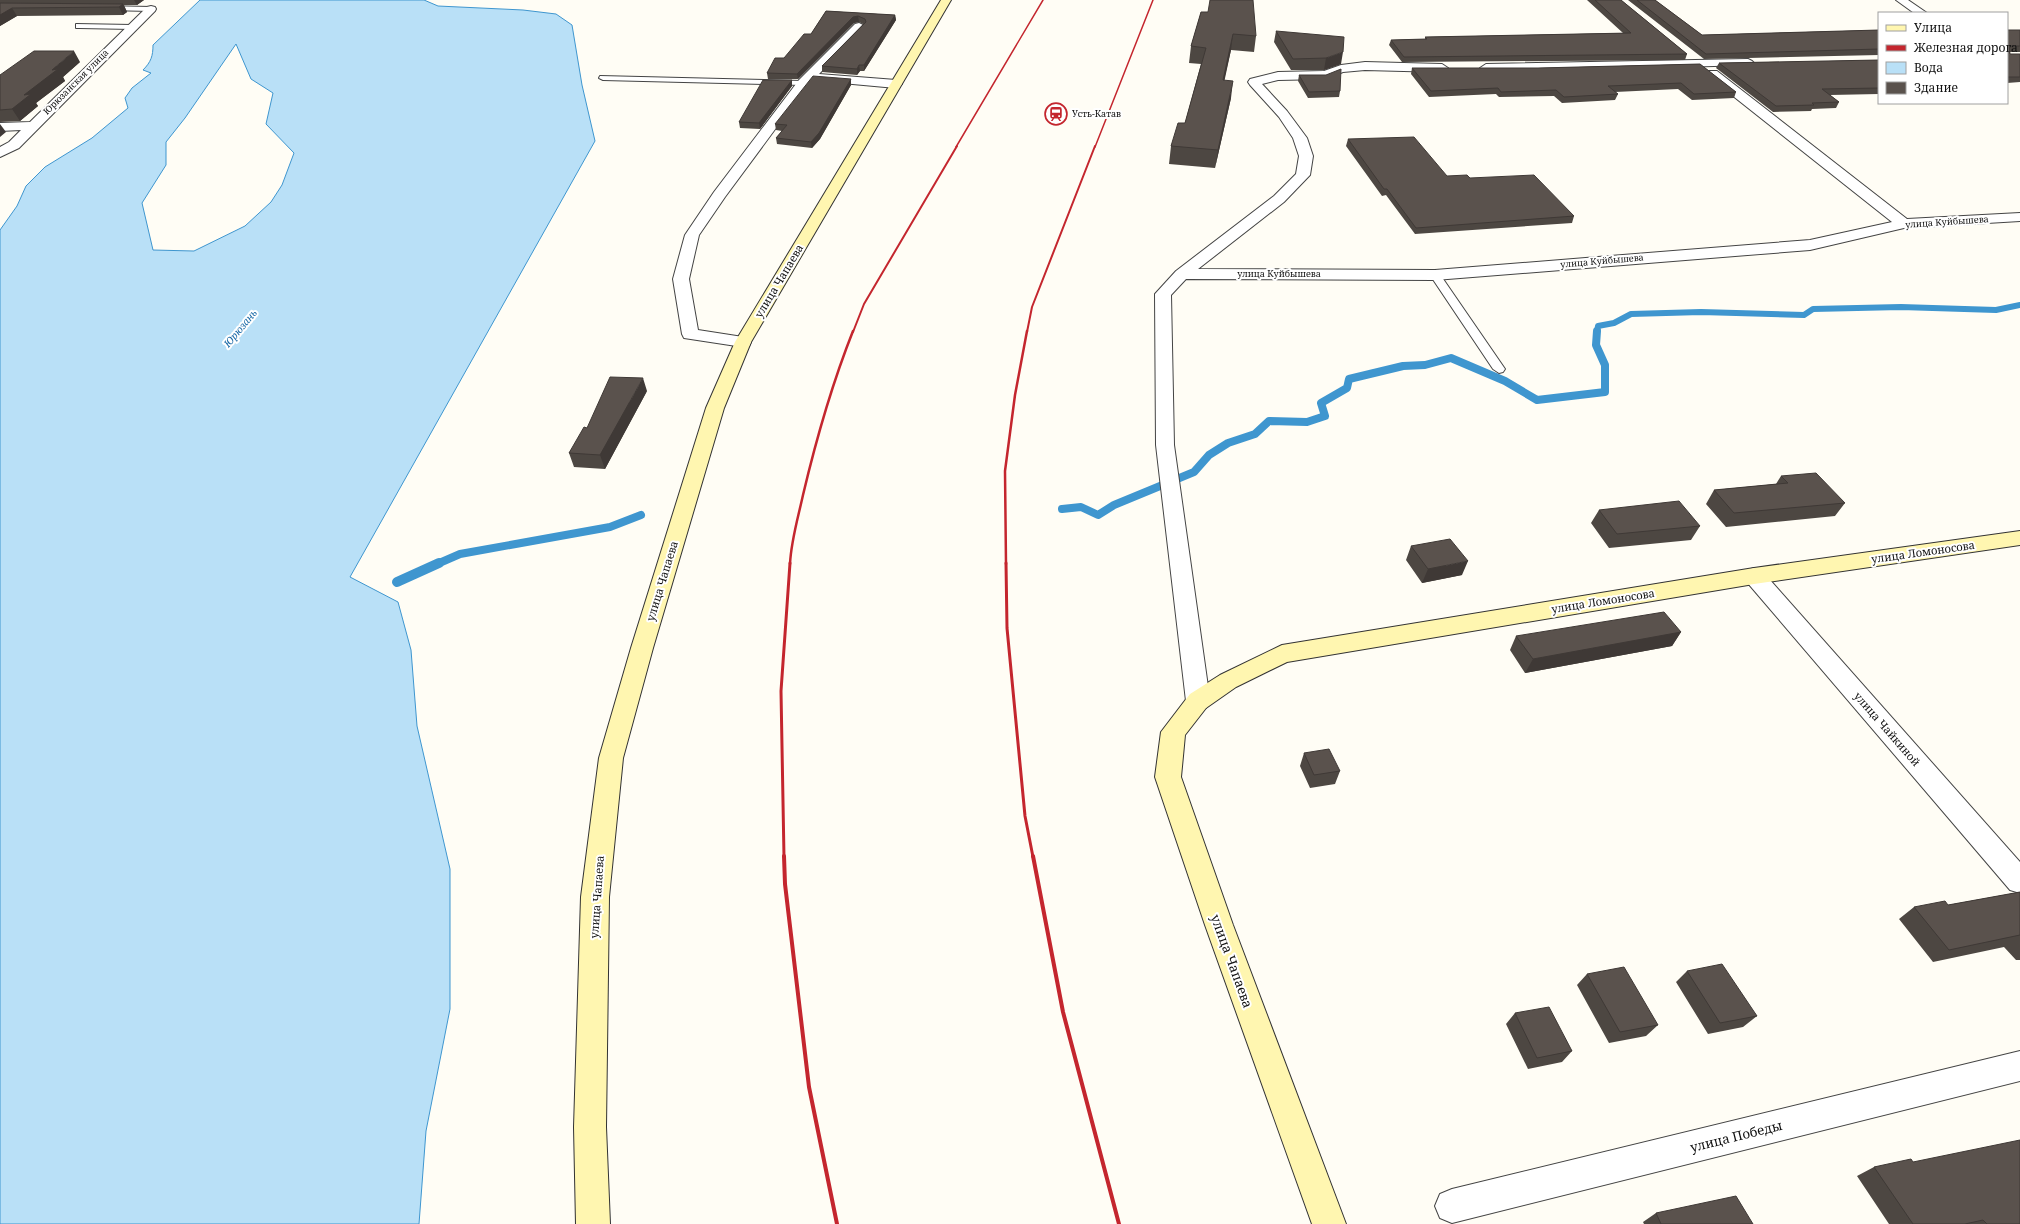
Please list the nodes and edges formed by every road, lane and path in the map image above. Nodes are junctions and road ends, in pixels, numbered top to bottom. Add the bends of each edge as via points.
1 (946, 0) edge
2 (1901, 0) edge
3 (95, 8) edge
4 (151, 9) joint
5 (1920, 12) edge
6 (79, 26) dead end
7 (859, 26) dead end
8 (132, 27) junction
9 (1687, 54) edge
10 (1761, 62) edge
11 (1699, 63) junction
12 (1452, 68) edge
13 (1475, 68) edge
14 (603, 78) dead end
15 (806, 79) junction
16 (896, 84) junction
17 (31, 126) junction
18 (0, 127) edge
19 (0, 153) edge
20 (2020, 217) edge
21 (1904, 224) junction
22 (1182, 274) junction
23 (1435, 275) junction
24 (743, 342) junction
25 (1499, 369) dead end
26 (2020, 538) edge
27 (1754, 576) junction
28 (1198, 701) junction
29 (2020, 881) edge
30 (2020, 1066) edge
31 (1452, 1206) dead end
32 (593, 1224) edge
33 (1329, 1224) edge

1 - 16 main road, улица Чапаева
2 - 5 street
3 - 4 lane
4 - 8 street, Юрюзанская улица
6 - 8 lane
7 - 15 street
8 - 17 street, Юрюзанская улица
9 - 11 street
10 - 11 street
11 - 13 street
11 - 21 street
12 - 22 street via 1365,66 1341,69 1325,75 1278,76 1254,82 1283,114 1300,138 1306,156 1303,175 1278,199
14 - 15 lane
15 - 16 street
15 - 24 street via 692,234 681,279 690,334
16 - 24 main road, улица Чапаева
17 - 18 street
17 - 19 street, Юрюзанская улица via 14,145
20 - 21 street, улица Куйбышева
21 - 23 street, улица Куйбышева via 1810,245
22 - 23 street, улица Куйбышева
22 - 28 street via 1163,294 1165,445
23 - 25 lane
24 - 32 main road, улица Чапаева via 715,408 611,758 595,897 590,1127
26 - 27 main road, улица Ломоносова
27 - 28 main road, улица Ломоносова via 1282,654 1228,681
27 - 29 street, улица Чайкиной
28 - 33 main road, улица Чапаева via 1173,732 1168,777 1219,925
30 - 31 street, улица Победы

